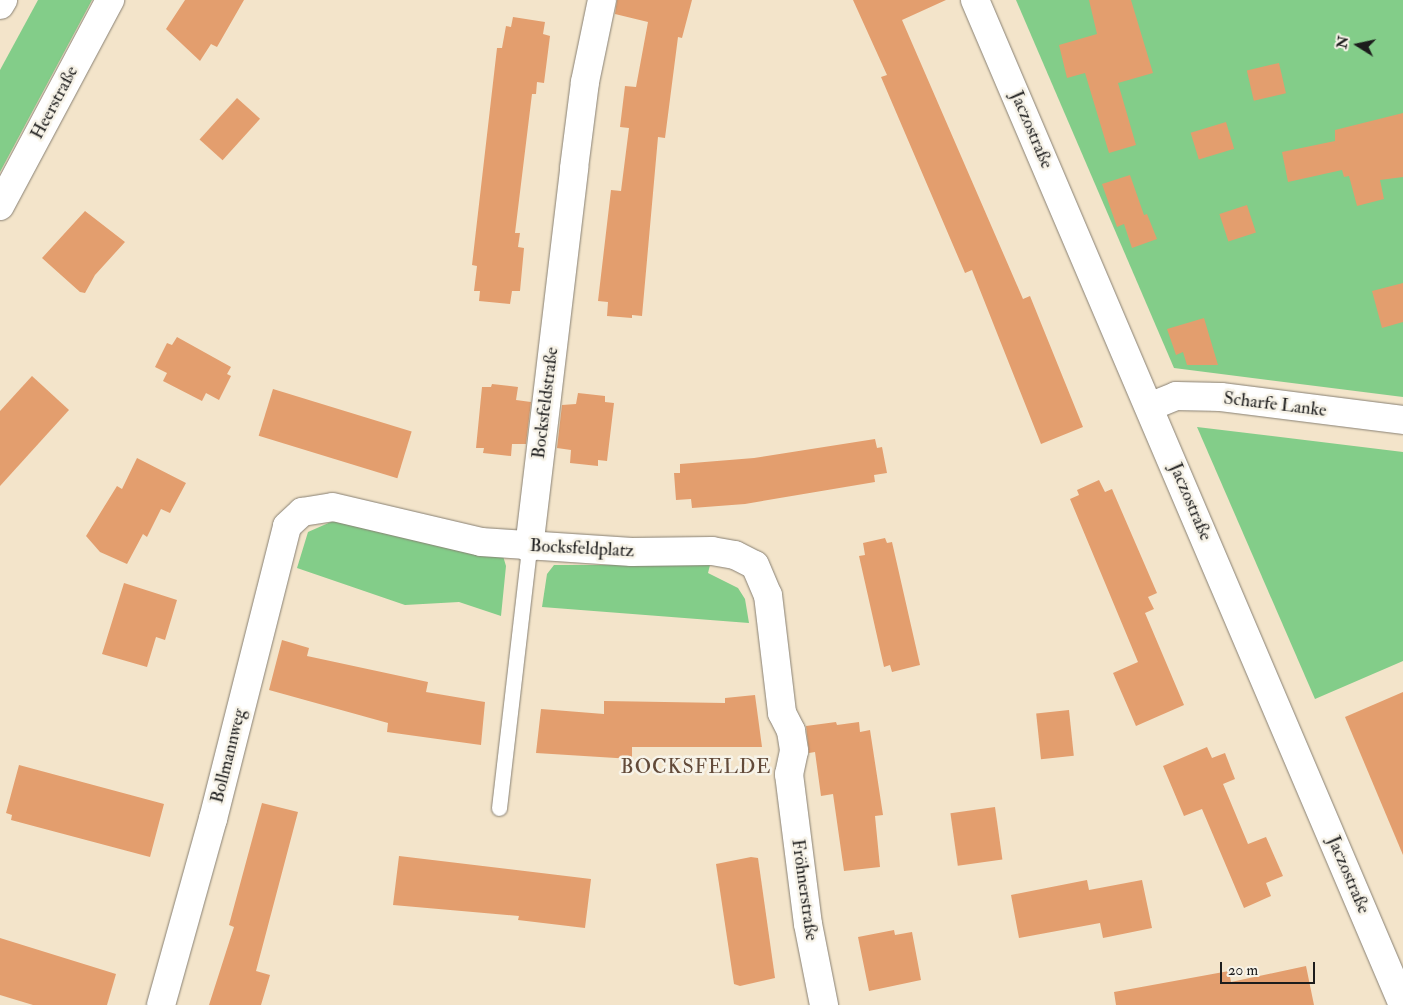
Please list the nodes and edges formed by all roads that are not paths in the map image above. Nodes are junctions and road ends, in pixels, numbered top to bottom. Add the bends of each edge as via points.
1 (3, 0) edge
2 (110, 0) edge
3 (602, 0) edge
4 (975, 0) edge
5 (0, 5) edge
6 (0, 206) edge
7 (1149, 407) junction
8 (1403, 420) edge
9 (302, 512) joint
10 (529, 548) junction
11 (776, 671) joint
12 (500, 808) dead end
13 (161, 1005) edge
14 (824, 1005) edge
15 (1403, 1005) edge

1 - 5 street
2 - 6 street, Heerstraße
3 - 10 street, Bocksfeldstraße via 577,140
4 - 7 street, Jaczostraße
7 - 8 street, Scharfe Lanke via 1176,396 1221,398
7 - 15 street, Jaczostraße
9 - 10 street, Bocksfeldplatz via 333,507 481,542
9 - 13 street, Bollmannweg via 288,526 284,539 213,819
10 - 11 street, Bocksfeldplatz via 712,551 735,555 755,566 768,595
10 - 12 lane, Bocksfeldstraße
11 - 14 street, Fröhnerstraße via 782,713 789,722 793,744 789,774 808,924

